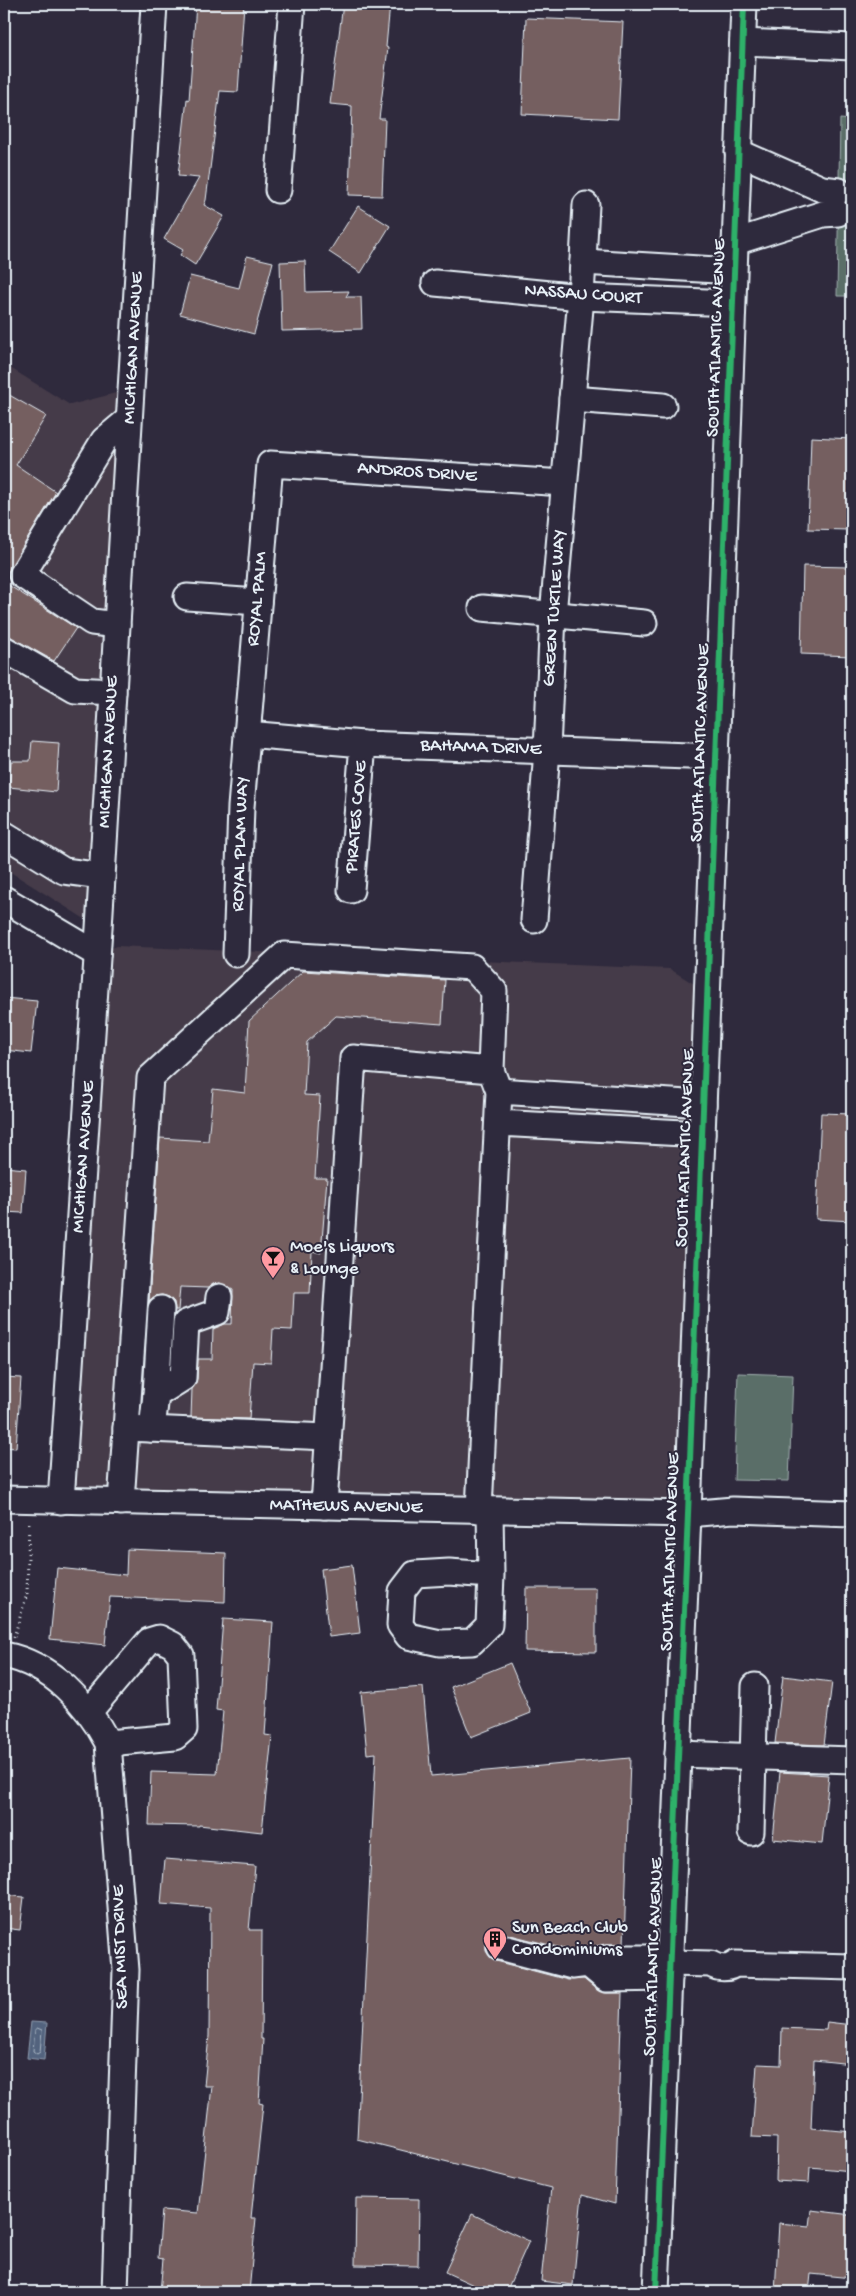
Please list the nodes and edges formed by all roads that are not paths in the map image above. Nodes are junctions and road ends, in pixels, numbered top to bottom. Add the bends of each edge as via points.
1 (154, 4) edge
2 (292, 4) edge
3 (744, 4) edge
4 (743, 42) junction
5 (848, 42) edge
6 (738, 152) junction
7 (278, 190) dead end
8 (586, 205) dead end
9 (735, 242) junction
10 (583, 262) junction
11 (733, 271) junction
12 (434, 283) dead end
13 (581, 297) junction
14 (732, 303) junction
15 (572, 399) junction
16 (663, 406) dead end
17 (130, 419) junction
18 (270, 464) joint
19 (564, 483) junction
20 (187, 598) dead end
21 (258, 602) junction
22 (482, 608) dead end
23 (553, 615) junction
24 (644, 623) dead end
25 (117, 625) junction
26 (4, 649) edge
27 (113, 692) junction
28 (246, 734) junction
29 (363, 744) junction
30 (547, 750) junction
31 (716, 757) junction
32 (4, 834) edge
33 (102, 876) junction
34 (351, 890) dead end
35 (4, 899) edge
36 (534, 920) dead end
37 (98, 954) junction
38 (236, 954) dead end
39 (495, 1080) junction
40 (703, 1104) junction
41 (498, 1123) junction
42 (702, 1134) junction
43 (219, 1298) dead end
44 (161, 1308) dead end
45 (156, 1395) junction
46 (126, 1428) junction
47 (152, 1429) junction
48 (328, 1437) junction
49 (4, 1499) edge
50 (60, 1501) junction
51 (121, 1502) junction
52 (324, 1506) junction
53 (485, 1510) junction
54 (688, 1514) junction
55 (852, 1514) edge
56 (491, 1575) dead end
57 (5, 1655) edge
58 (755, 1686) dead end
59 (89, 1712) junction
60 (108, 1744) junction
61 (678, 1754) junction
62 (753, 1757) junction
63 (852, 1760) edge
64 (751, 1832) dead end
65 (500, 1947) dead end
66 (669, 1966) junction
67 (852, 1967) edge
68 (115, 2292) edge
69 (656, 2292) edge

1 - 17 street, MICHIGAN AVENUE
2 - 7 street
3 - 4 street, SOUTH ATLANTIC AVENUE
4 - 5 street
4 - 6 street, SOUTH ATLANTIC AVENUE
6 - 9 street, SOUTH ATLANTIC AVENUE
6 - 9 street via 822,189 839,202 823,214
8 - 10 street, GREEN TURTLE WAY
9 - 11 street, SOUTH ATLANTIC AVENUE
10 - 11 street
10 - 13 street, GREEN TURTLE WAY
11 - 14 street, SOUTH ATLANTIC AVENUE
12 - 13 street, NASSAU COURT
13 - 14 street, NASSAU COURT
13 - 15 street, GREEN TURTLE WAY
14 - 31 street, SOUTH ATLANTIC AVENUE
15 - 16 street
15 - 19 street, GREEN TURTLE WAY
17 - 25 street, MICHIGAN AVENUE
17 - 25 street via 104,440 22,575 92,622
18 - 19 street, ANDROS DRIVE
18 - 21 street, ROYAL PALM
19 - 23 street, GREEN TURTLE WAY
20 - 21 street
21 - 28 street, ROYAL PALM
22 - 23 street
23 - 24 street
23 - 30 street, GREEN TURTLE WAY
25 - 27 street, MICHIGAN AVENUE
26 - 27 street via 75,690
27 - 33 street, MICHIGAN AVENUE
28 - 29 street, BAHAMA DRIVE
28 - 38 street, ROYAL PLAM WAY
29 - 30 street, BAHAMA DRIVE
29 - 34 street, PIRATES COVE
30 - 31 street, BAHAMA DRIVE
30 - 36 street, GREEN TURTLE WAY
31 - 40 street, SOUTH ATLANTIC AVENUE
32 - 33 street via 64,871
33 - 37 street, MICHIGAN AVENUE
35 - 37 street
37 - 50 street, MICHIGAN AVENUE
39 - 40 street
39 - 41 street
39 - 46 street via 494,991 472,967 284,955 150,1078
39 - 48 street via 353,1058
40 - 42 street, SOUTH ATLANTIC AVENUE
41 - 42 street
41 - 53 street
42 - 54 street, SOUTH ATLANTIC AVENUE
43 - 45 street via 217,1312 186,1323 183,1378
44 - 45 street
45 - 47 street
46 - 47 street
46 - 51 street
47 - 48 street
48 - 52 street
49 - 50 street, MATHEWS AVENUE
50 - 51 street, MATHEWS AVENUE
51 - 52 street, MATHEWS AVENUE
52 - 53 street, MATHEWS AVENUE
53 - 54 street, MATHEWS AVENUE
53 - 56 street
54 - 55 street, MATHEWS AVENUE via 733,1510
54 - 61 street, SOUTH ATLANTIC AVENUE
57 - 59 street, SEA MIST DRIVE via 37,1667 70,1689
58 - 62 street
59 - 60 street, SEA MIST DRIVE
59 - 60 street via 149,1641 159,1638 173,1645 181,1655 184,1729 175,1737
60 - 68 street, SEA MIST DRIVE via 126,1970
61 - 62 street
61 - 66 street, SOUTH ATLANTIC AVENUE
62 - 63 street
62 - 64 street
65 - 66 street via 572,1966 588,1964 606,1978
66 - 67 street
66 - 69 street, SOUTH ATLANTIC AVENUE

